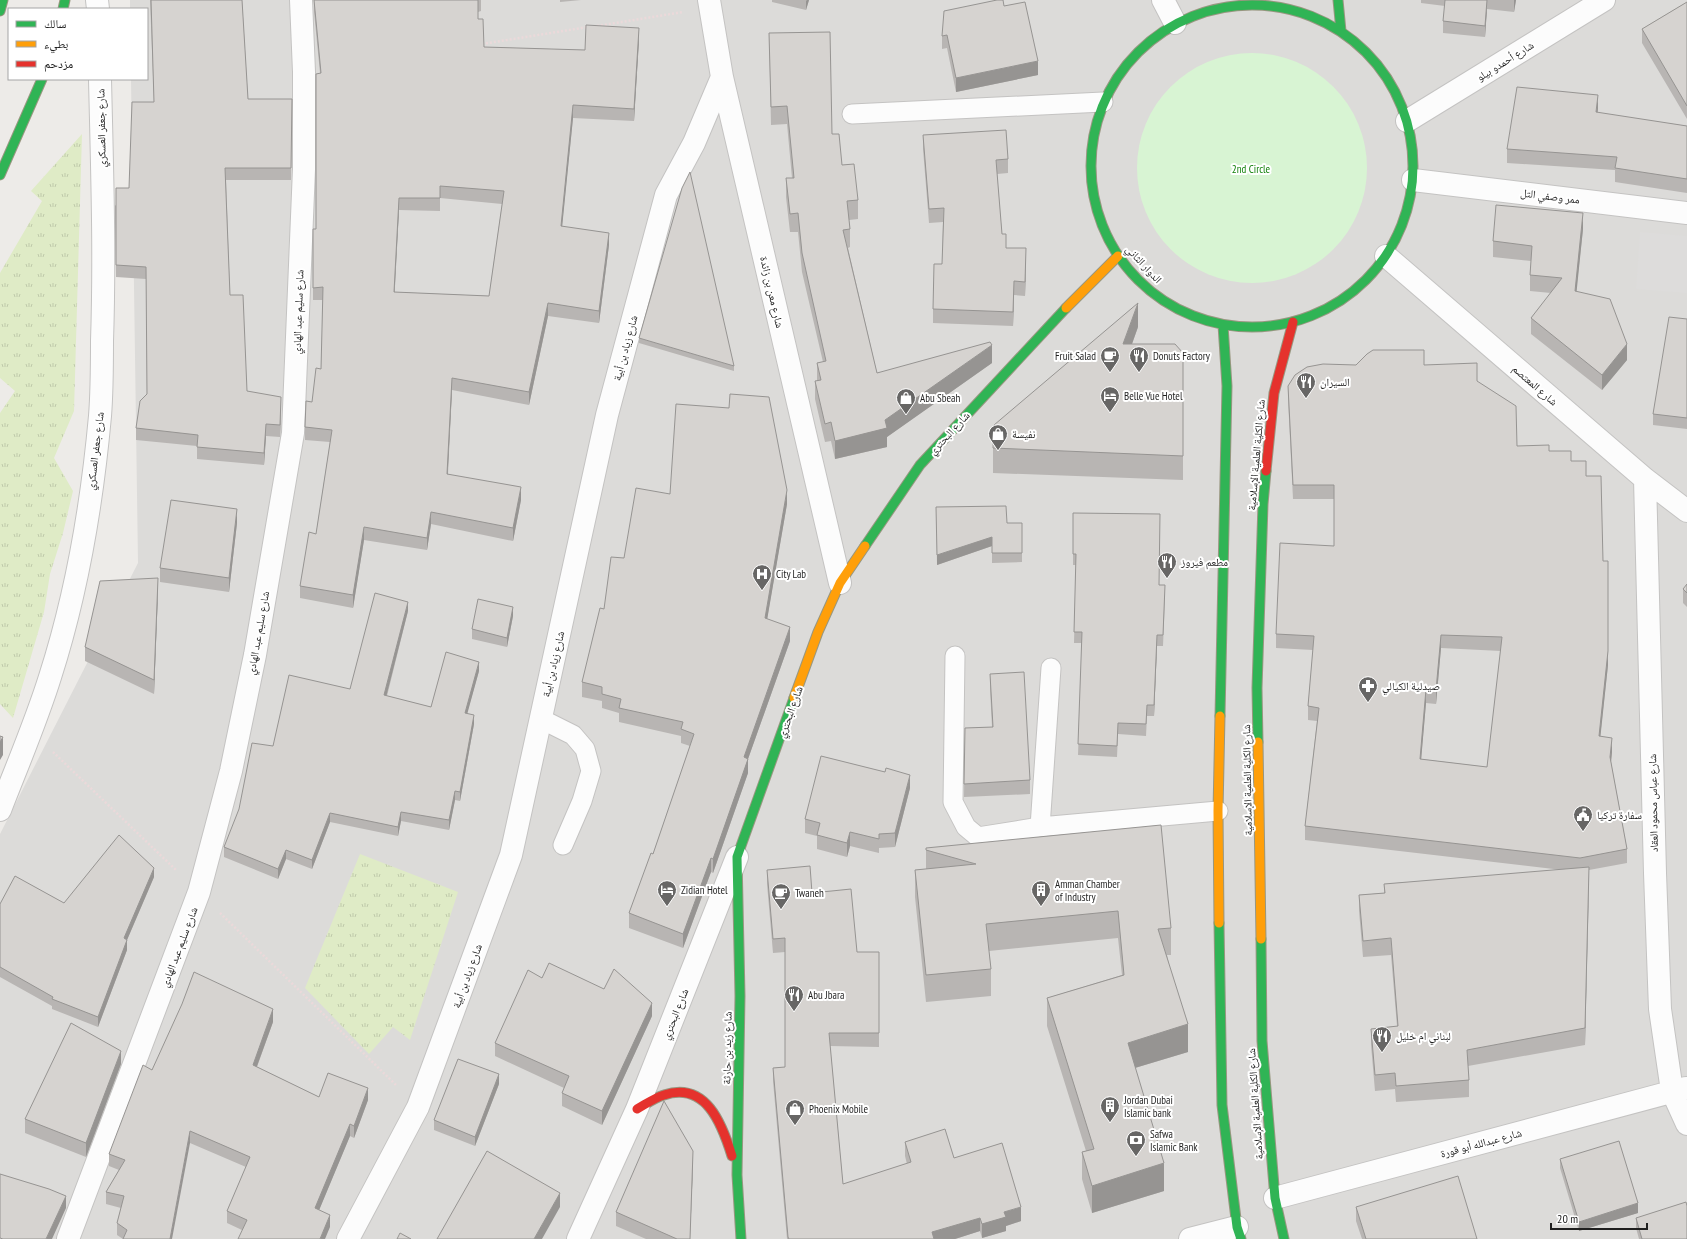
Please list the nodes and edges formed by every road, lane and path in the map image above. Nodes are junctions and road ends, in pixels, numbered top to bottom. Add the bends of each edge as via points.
1 (3, 0) edge
2 (301, 0) edge
3 (1163, 0) edge
4 (1338, 0) edge
5 (1604, 0) edge
6 (1227, 3) edge
7 (710, 4) edge
8 (0, 11) edge
9 (1175, 23) junction
10 (1341, 31) junction
11 (476, 45) edge
12 (722, 77) junction
13 (42, 80) edge
14 (100, 80) edge
15 (1103, 102) junction
16 (852, 114) dead end
17 (1407, 121) junction
18 (0, 175) edge
19 (1413, 180) junction
20 (1687, 213) edge
21 (1118, 256) junction
22 (1386, 256) junction
23 (1293, 322) junction
24 (1223, 325) junction
25 (1645, 479) junction
26 (1687, 511) edge
27 (840, 583) junction
28 (955, 656) dead end
29 (1051, 668) dead end
30 (541, 719) junction
31 (31, 731) junction
32 (0, 810) edge
33 (1218, 811) junction
34 (1040, 827) junction
35 (563, 845) dead end
36 (737, 857) junction
37 (199, 892) junction
38 (1680, 1090) edge
39 (418, 1107) junction
40 (637, 1109) junction
41 (1687, 1124) edge
42 (737, 1175) junction
43 (1275, 1198) junction
44 (1239, 1233) edge
45 (68, 1239) edge
46 (348, 1239) edge
47 (578, 1239) edge
48 (740, 1239) edge
49 (1190, 1239) edge
50 (1284, 1239) edge

1 - 8 main road
2 - 37 street, شارع سليم عبد الهادي via 304,169 293,433 255,655 231,771
3 - 9 street
4 - 10 main road
5 - 17 street, شارع أحمدو بيلو
6 - 9 main road, الدوار الثاني
6 - 10 main road, الدوار الثاني via 1265,4 1305,13
7 - 11 path
7 - 12 street, شارع معن بن زائدة
9 - 15 main road, الدوار الثاني via 1145,43 1121,70
10 - 17 main road, الدوار الثاني via 1370,56 1392,86
12 - 27 street, شارع معن بن زائدة
12 - 30 street, شارع زياد بن أبية via 694,143 666,195 607,415
13 - 18 main road
14 - 31 street, شارع جعفر العسكري via 104,293 100,415 79,561 65,623
15 - 16 lane
15 - 21 main road, الدوار الثاني via 1092,140 1091,180 1100,220
17 - 19 main road, الدوار الثاني
19 - 20 street, ممر وصفي التل
19 - 22 main road, الدوار الثاني via 1404,220
21 - 24 main road, الدوار الثاني via 1147,288 1182,311
21 - 27 main road, شارع البحتري via 1080,293 920,465
22 - 23 main road, الدوار الثاني via 1368,279 1346,298 1320,313
22 - 25 street, شارع المعتصم
23 - 24 main road, الدوار الثاني via 1258,328
23 - 43 main road, شارع الكلية العلمية الإسلامية via 1274,393 1263,504 1258,688 1262,1041
24 - 33 main road via 1227,386
25 - 26 street, شارع المعتصم
25 - 38 street, شارع عباس محمود العقاد via 1660,1002
27 - 36 main road, شارع البحتري via 818,632
28 - 34 lane via 953,802 966,827 978,837
29 - 34 lane
30 - 35 lane via 573,735 585,749 591,772
30 - 39 street, شارع زياد بن أبية via 511,855
31 - 32 street, شارع جعفر العسكري
31 - 37 path
33 - 34 lane
33 - 44 main road via 1222,1105
36 - 40 street, شارع البحتري
36 - 42 main road, شارع زيد بن حارثة via 740,996
37 - 39 path
37 - 45 street, شارع سليم عبد الهادي
38 - 41 street, شارع عباس محمود العقاد
38 - 43 street, شارع عبدالله أبو قورة
39 - 46 street, شارع زياد بن أبية
40 - 42 main road via 669,1093 683,1092 705,1101 723,1129
40 - 47 street, شارع البحتري
42 - 48 main road, شارع زيد بن حارثة
43 - 50 main road, شارع الكلية العلمية الإسلامية
44 - 49 street

